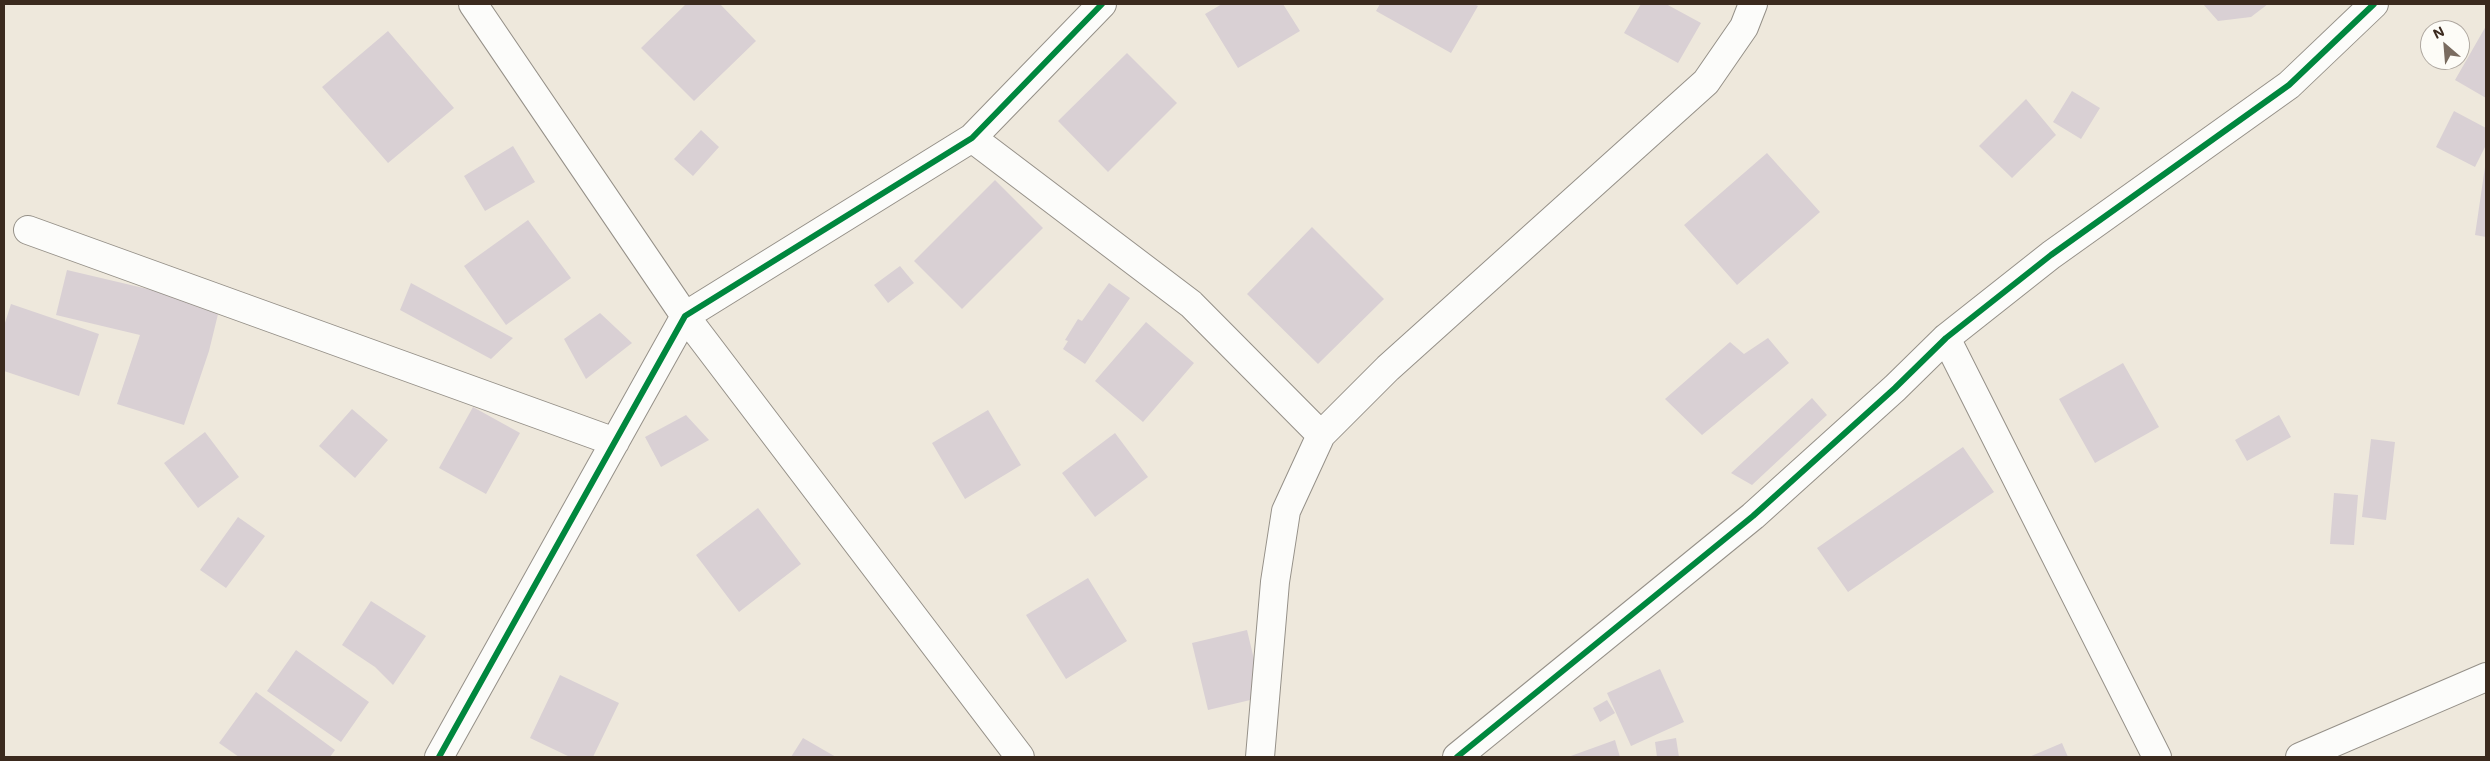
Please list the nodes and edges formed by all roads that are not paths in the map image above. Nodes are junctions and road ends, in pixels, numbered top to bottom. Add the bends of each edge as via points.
1 (473, 4) edge
2 (1102, 4) edge
3 (1753, 4) edge
4 (2374, 4) edge
5 (972, 138) junction
6 (28, 230) dead end
7 (685, 316) junction
8 (1946, 338) junction
9 (1321, 435) junction
10 (616, 442) junction
11 (2486, 677) edge
12 (439, 757) edge
13 (1020, 757) edge
14 (1260, 757) edge
15 (1457, 757) edge
16 (2157, 757) edge
17 (2300, 757) edge

1 - 7 street
2 - 5 street
3 - 9 street via 1744,27 1706,82 1388,368
4 - 8 street via 2289,85 2051,255
5 - 7 street
5 - 9 street via 1191,304
6 - 10 street
7 - 10 street
7 - 13 street
8 - 15 street via 1754,516
8 - 16 street
9 - 14 street via 1286,511 1275,582
10 - 12 street
11 - 17 street

